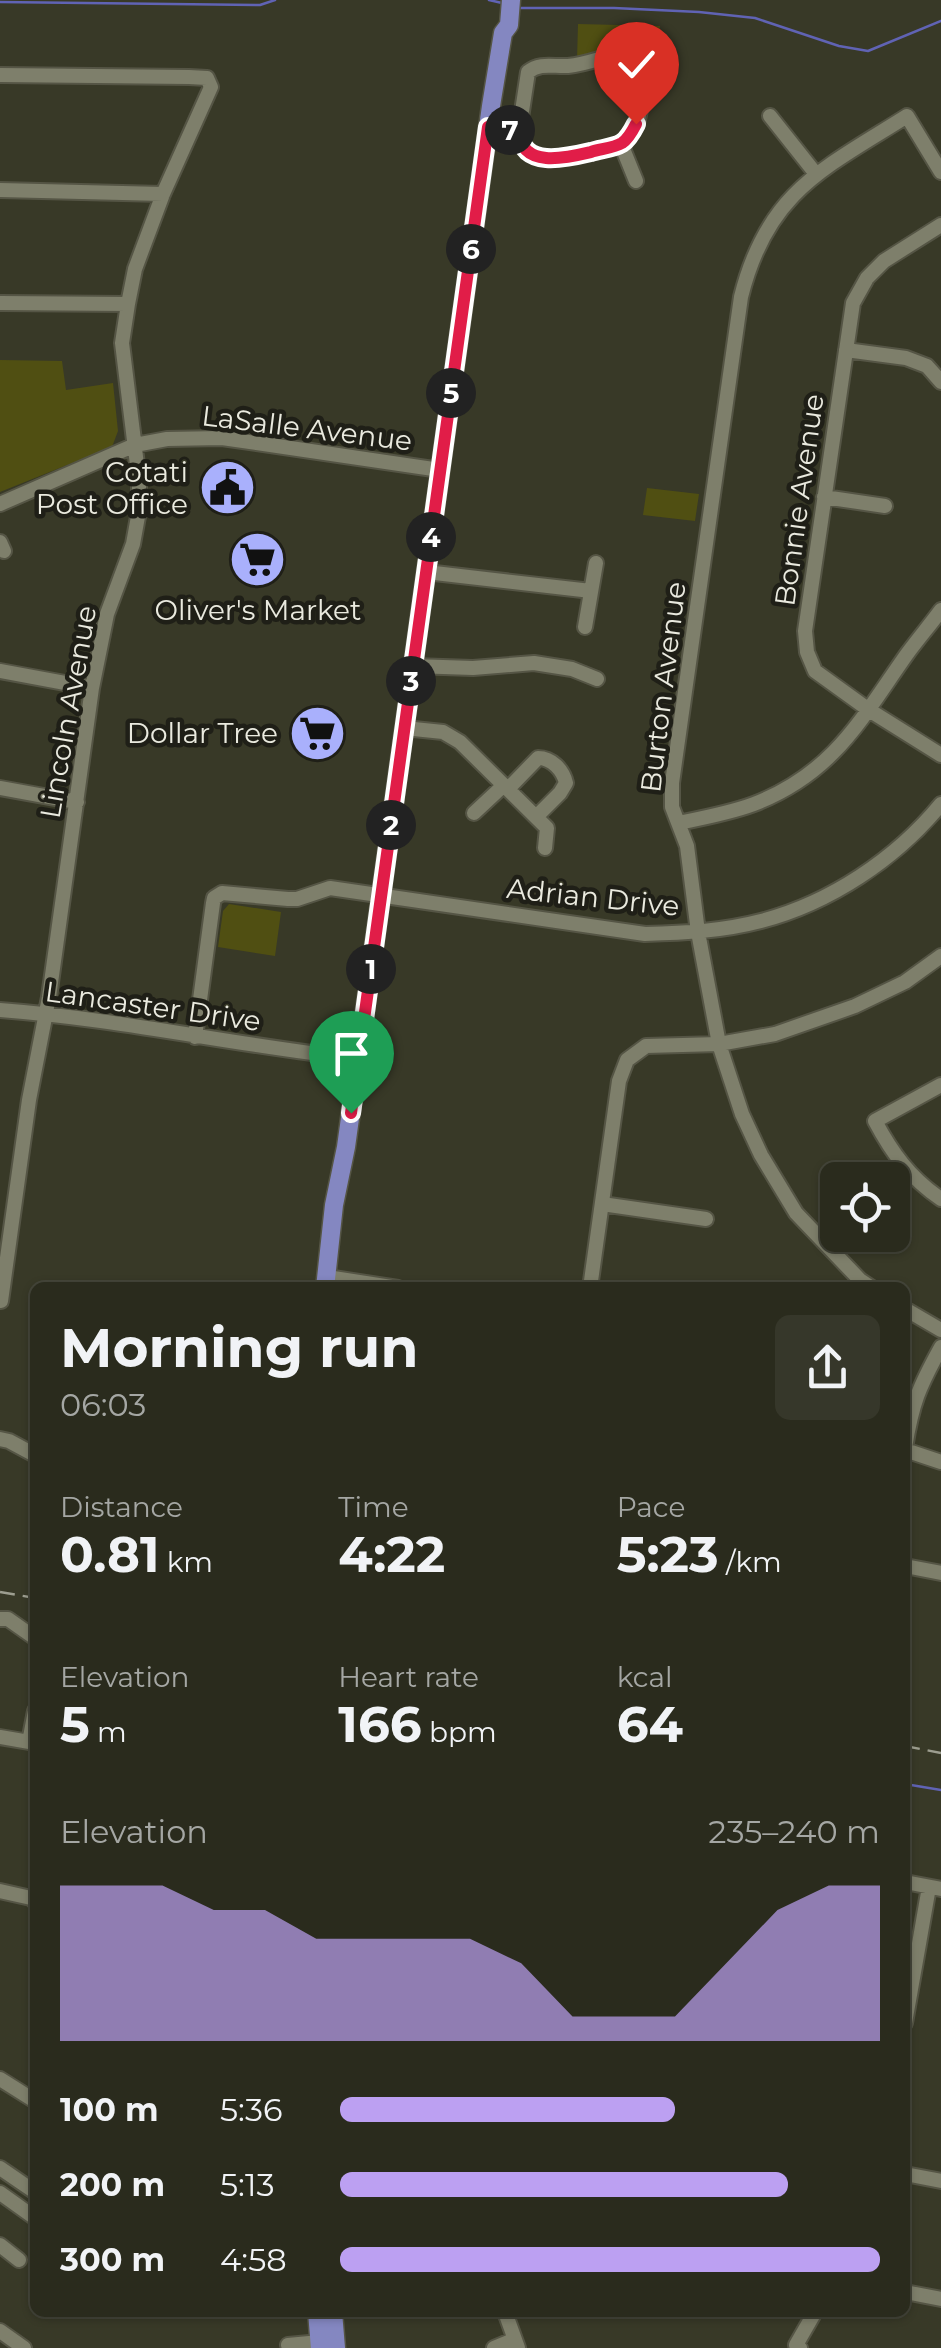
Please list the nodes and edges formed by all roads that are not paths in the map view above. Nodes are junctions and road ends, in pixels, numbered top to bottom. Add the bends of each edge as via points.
1 (505, 6) edge
2 (0, 74) edge
3 (770, 116) dead end
4 (488, 127) junction
5 (519, 131) junction
6 (621, 144) junction
7 (941, 172) edge
8 (816, 174) junction
9 (636, 180) dead end
10 (0, 190) edge
11 (163, 194) junction
12 (941, 226) edge
13 (0, 303) edge
14 (128, 304) junction
15 (846, 350) junction
16 (941, 382) edge
17 (135, 445) junction
18 (440, 470) junction
19 (824, 497) junction
20 (0, 504) edge
21 (885, 506) dead end
22 (596, 563) dead end
23 (426, 572) junction
24 (591, 590) junction
25 (941, 610) edge
26 (585, 627) dead end
27 (413, 666) junction
28 (0, 671) edge
29 (597, 679) dead end
30 (92, 688) junction
31 (869, 710) junction
32 (404, 728) junction
33 (941, 755) edge
34 (506, 787) junction
35 (0, 788) edge
36 (77, 802) junction
37 (941, 804) edge
38 (474, 814) dead end
39 (536, 817) junction
40 (678, 823) junction
41 (545, 848) dead end
42 (381, 897) junction
43 (698, 932) junction
44 (941, 956) edge
45 (0, 1010) edge
46 (46, 1014) junction
47 (195, 1037) junction
48 (719, 1044) junction
49 (358, 1058) junction
50 (941, 1084) edge
51 (941, 1198) edge
52 (602, 1204) junction
53 (706, 1220) dead end
54 (326, 1282) edge
55 (591, 1282) edge
56 (863, 1282) edge
57 (1, 1301) edge
58 (910, 1313) edge
59 (941, 1330) edge
60 (941, 1347) edge
61 (910, 1416) edge
62 (0, 1439) edge
63 (910, 1451) edge
64 (30, 1452) edge
65 (941, 1462) edge
66 (910, 1567) edge
67 (941, 1573) edge
68 (0, 1619) edge
69 (30, 1634) edge
70 (0, 1737) edge
71 (30, 1742) edge
72 (910, 1883) edge
73 (935, 1888) edge
74 (0, 1891) edge
75 (30, 1898) edge
76 (910, 2000) edge
77 (0, 2080) edge
78 (30, 2099) edge
79 (0, 2168) edge
80 (910, 2175) edge
81 (941, 2181) edge
82 (30, 2189) edge
83 (0, 2193) edge
84 (30, 2214) edge
85 (0, 2245) edge
86 (19, 2260) dead end
87 (910, 2293) edge
88 (941, 2299) edge
89 (319, 2317) edge
90 (332, 2317) edge
91 (508, 2317) edge
92 (812, 2317) edge
93 (0, 2331) edge
94 (328, 2344) edge
95 (516, 2344) edge
96 (24, 2348) edge
97 (288, 2348) edge
98 (494, 2348) edge
99 (800, 2348) edge

1 - 4 main road via 509,24
2 - 11 street, Lincoln Avenue via 208,78 211,87
3 - 8 street
4 - 5 street
4 - 18 main road
5 - 6 street via 527,150 554,160
5 - 6 street via 532,68 625,52 640,60 644,78 636,127
6 - 9 street
7 - 8 street, Burton Avenue via 907,116
8 - 40 street, Burton Avenue via 768,225 741,296 672,784
10 - 11 street
11 - 14 street, Lincoln Avenue
12 - 15 street, Bonnie Avenue via 867,278 853,304
13 - 14 street
14 - 17 street, Lincoln Avenue via 122,343
15 - 16 street via 906,358 927,366
15 - 19 street, Bonnie Avenue
17 - 18 street, LaSalle Avenue via 222,438
17 - 20 street, LaSalle Avenue
17 - 30 street, Lincoln Avenue via 139,511
18 - 23 main road
19 - 21 street
19 - 31 street, Bonnie Avenue via 807,652 815,671
22 - 24 street
23 - 24 street
23 - 27 main road
24 - 26 street
25 - 31 street
27 - 29 street via 534,664
27 - 32 main road
28 - 30 street
30 - 36 street, Lincoln Avenue
31 - 33 street, Bonnie Avenue
31 - 40 street via 834,753 794,784 752,805
32 - 34 street via 451,736
32 - 42 main road
34 - 38 street
34 - 39 street
34 - 39 street via 538,758 554,764 566,784
35 - 36 street
36 - 46 street, Lincoln Avenue
37 - 43 street, Adrian Drive via 897,849 810,904
39 - 41 street via 547,828
40 - 43 street, Burton Avenue
42 - 43 street, Adrian Drive via 645,934
42 - 47 street, Adrian Drive via 330,888 297,899 228,892 214,898
42 - 49 main road
43 - 48 street, Burton Avenue
44 - 48 street via 855,1006 775,1034
45 - 46 street, Lancaster Drive
46 - 47 street, Lancaster Drive
46 - 57 street, Lincoln Avenue
47 - 49 street, Lancaster Drive
48 - 52 street via 646,1046 626,1060
48 - 56 street, Burton Avenue via 760,1156 796,1213
49 - 54 main road
50 - 51 street via 875,1122 908,1172
52 - 53 street
52 - 55 street
58 - 59 street
60 - 61 street
62 - 64 street
63 - 65 street
66 - 67 street
68 - 69 street
70 - 71 street
72 - 73 street
73 - 76 street
74 - 75 street
77 - 78 street
79 - 82 street
80 - 81 street
83 - 84 street
85 - 86 street
87 - 88 street
89 - 94 main road
90 - 94 main road
91 - 95 street
92 - 99 street
93 - 96 street
94 - 97 street
95 - 98 street

